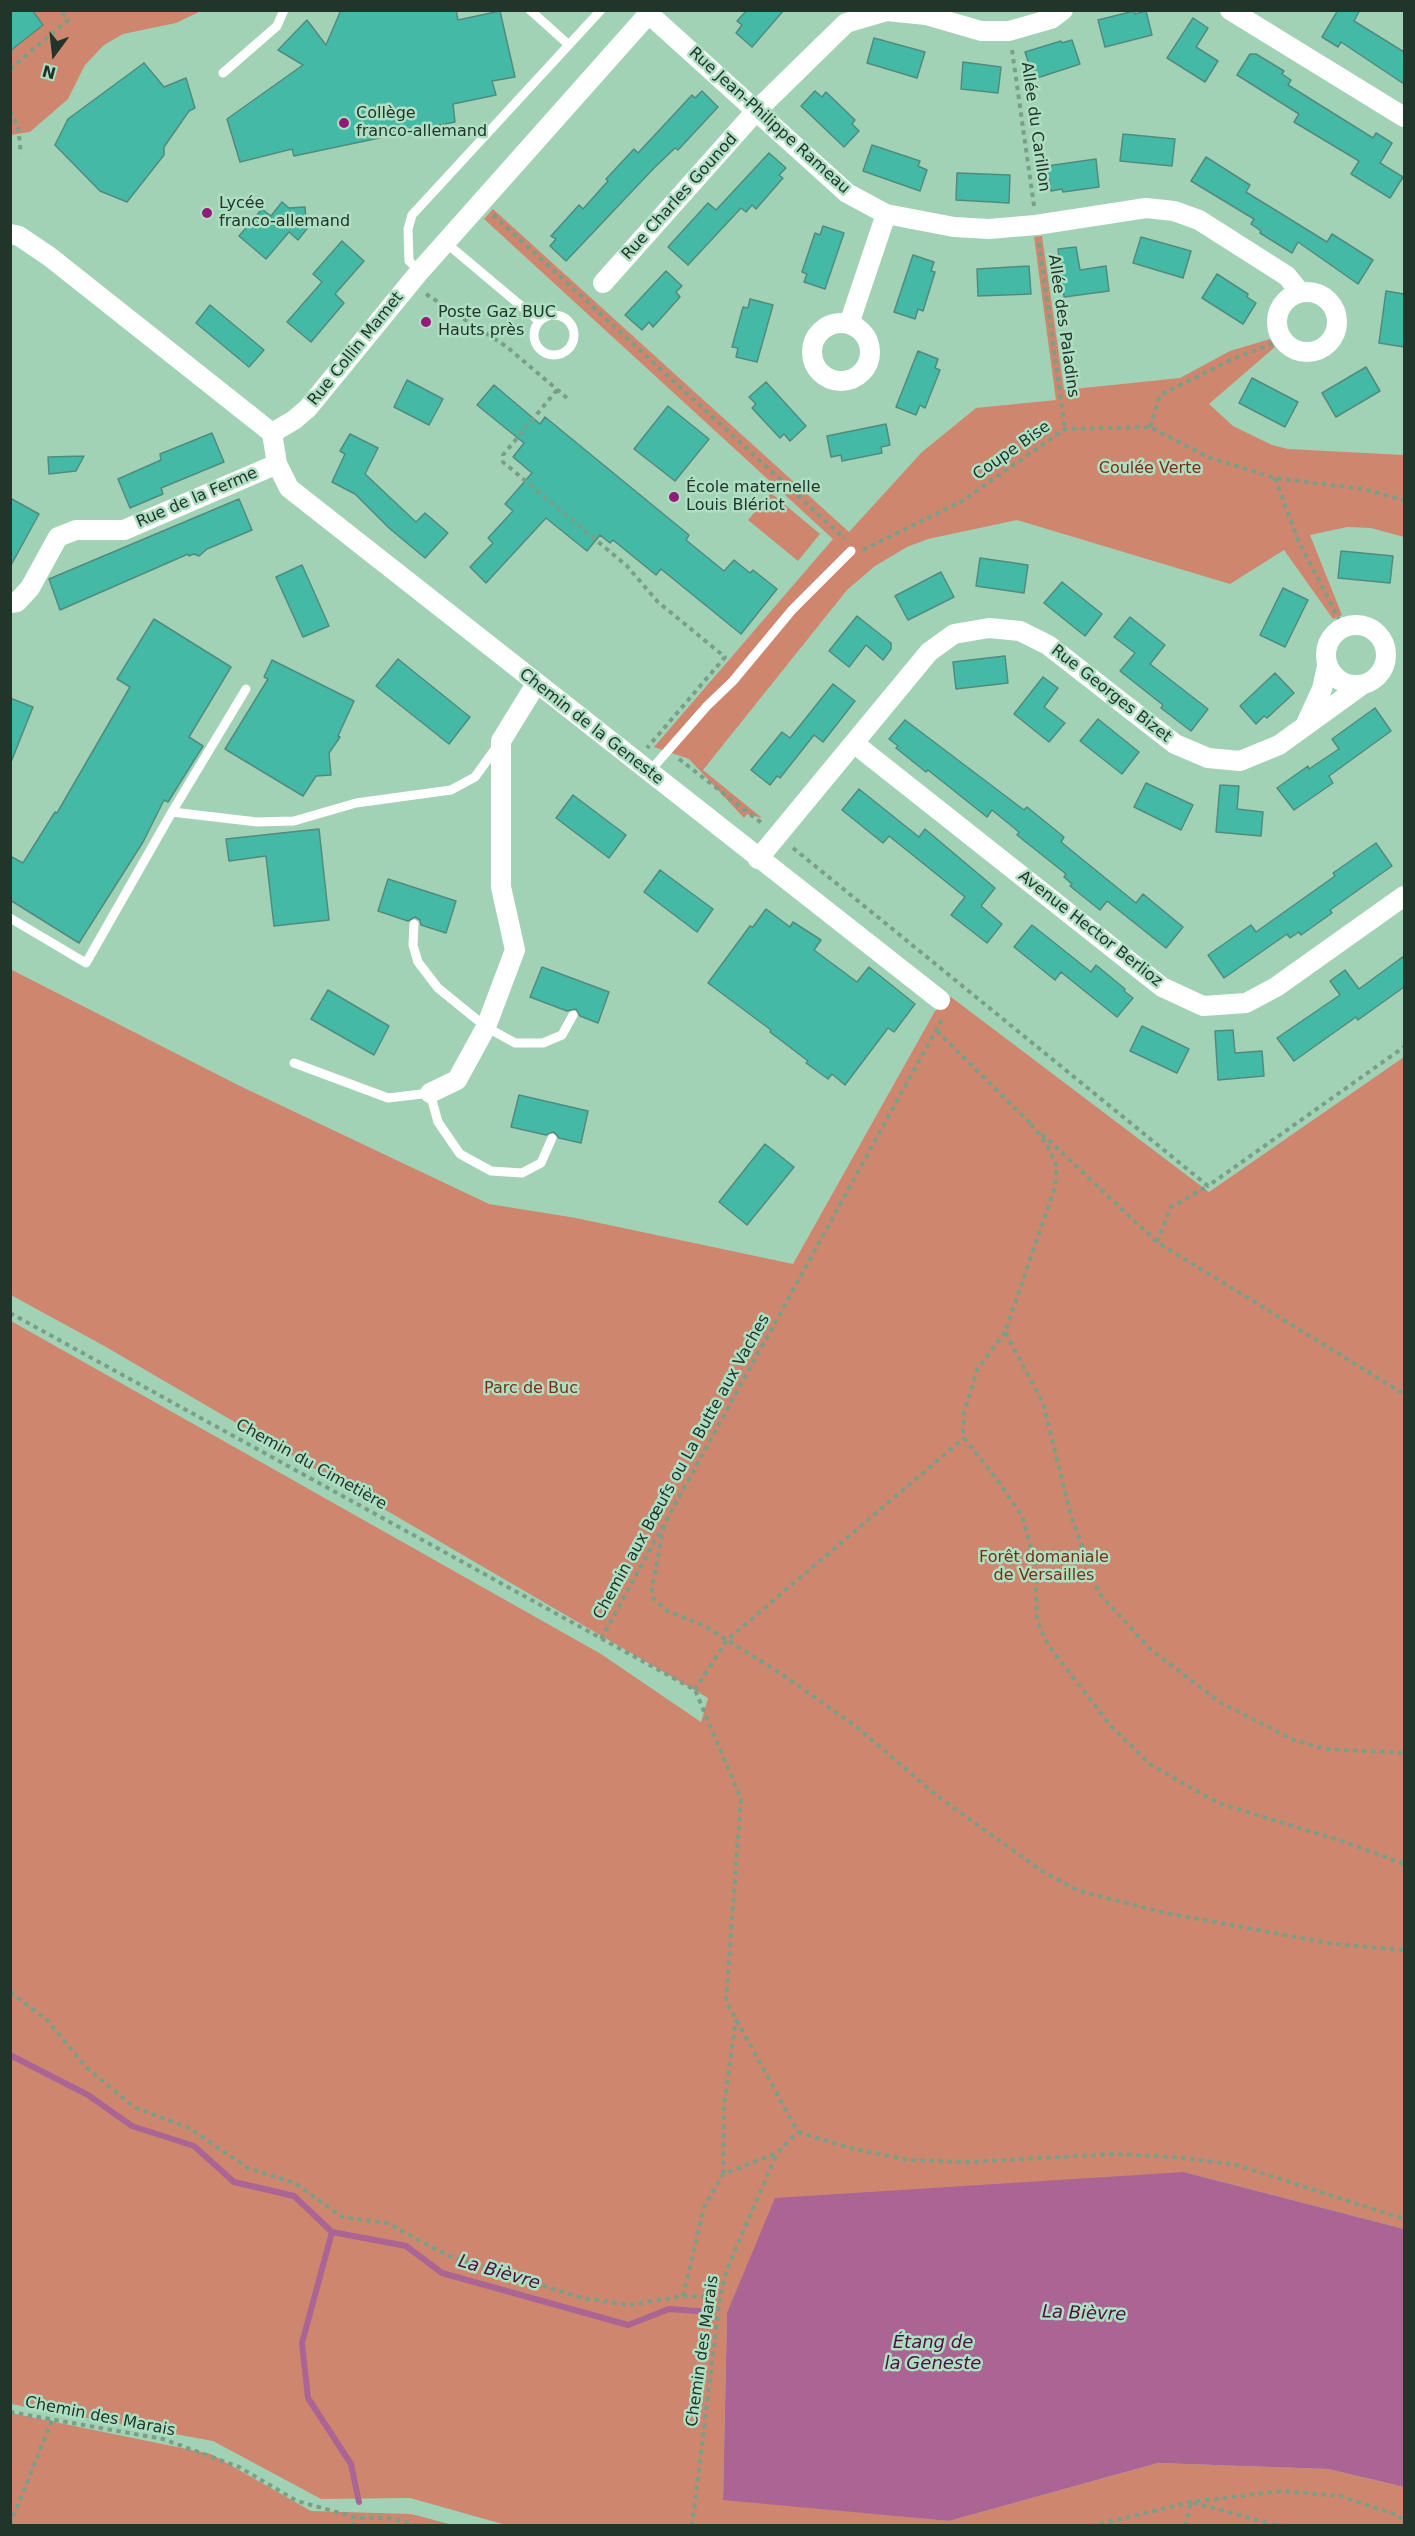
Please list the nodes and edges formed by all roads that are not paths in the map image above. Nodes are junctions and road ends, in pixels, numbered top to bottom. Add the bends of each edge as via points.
1 (284, 10) edge
2 (530, 10) edge
3 (601, 10) edge
4 (1063, 10) edge
5 (1230, 10) edge
6 (648, 12) edge
7 (927, 13) edge
8 (568, 45) junction
9 (223, 73) dead end
10 (756, 111) junction
11 (1404, 117) edge
12 (886, 214) junction
13 (10, 234) edge
14 (445, 242) junction
15 (415, 277) junction
16 (603, 283) dead end
17 (1300, 292) junction
18 (540, 321) junction
19 (849, 324) dead end
20 (272, 433) junction
21 (277, 464) junction
22 (851, 551) road end
23 (10, 603) edge
24 (1327, 666) junction
25 (536, 684) junction
26 (1362, 685) junction
27 (246, 688) dead end
28 (1306, 724) junction
29 (501, 741) junction
30 (855, 744) junction
31 (642, 767) junction
32 (172, 812) junction
33 (758, 859) junction
34 (1404, 896) edge
35 (10, 918) edge
36 (414, 924) dead end
37 (940, 1000) road end
38 (573, 1015) dead end
39 (486, 1027) junction
40 (294, 1063) dead end
41 (430, 1094) junction
42 (552, 1138) dead end

1 - 9 lane via 277,26
2 - 8 lane
3 - 8 lane
4 - 7 street, Rue Charles Gounod via 1051,19 1009,32 981,32
5 - 11 street
6 - 10 street, Rue Jean-Philippe Rameau
6 - 14 street, Rue Collin Mamet
7 - 10 street, Rue Charles Gounod via 887,11 846,23
8 - 15 lane via 412,215 408,229 409,261
10 - 12 street, Rue Jean-Philippe Rameau via 847,193
10 - 16 street, Rue Charles Gounod
12 - 17 street, Rue Jean-Philippe Rameau via 954,227 989,229 1146,208 1174,211 1199,220 1287,276
12 - 19 street
13 - 20 street via 44,253
14 - 15 street, Rue Collin Mamet
14 - 18 lane
15 - 20 street, Rue Collin Mamet via 308,408
17 - 17 street, Rue Jean-Philippe Rameau via 1320,294 1335,308 1338,318 1334,338 1319,351 1299,352 1282,340 1278,331 1278,311
18 - 18 lane via 534,332 541,350 553,355 570,346 574,333 569,321 558,315
20 - 21 street, Chemin de la Geneste
21 - 23 street, Rue de la Ferme via 124,530 76,530 58,537 30,588
21 - 25 street, Chemin de la Geneste via 289,488
22 - 31 lane via 792,610 668,750
24 - 26 street via 1337,680
24 - 26 street, Rue Georges Bizet via 1326,647 1330,638 1343,627 1366,626 1375,631 1385,648 1384,667 1371,682
24 - 28 street, Rue Georges Bizet via 1322,689
25 - 29 street
25 - 31 street, Chemin de la Geneste
26 - 28 street, Rue Georges Bizet
27 - 32 lane
28 - 30 street, Rue Georges Bizet via 1279,745 1240,761 1208,758 1175,744 1048,645 1020,631 989,628 954,634 928,652
29 - 32 lane via 475,777 451,790 356,803 294,821 257,822
29 - 39 street via 501,887 515,950
30 - 33 street, Rue Georges Bizet
30 - 34 street, Avenue Hector Berlioz via 1162,987 1203,1005 1246,1003 1276,987
31 - 33 street, Chemin de la Geneste
32 - 35 lane via 86,963
33 - 37 street, Chemin de la Geneste
36 - 39 lane via 413,945 418,962 438,988
38 - 39 lane via 562,1035 543,1043 515,1043
39 - 41 street via 458,1080
40 - 41 lane via 388,1098
41 - 42 lane via 438,1122 460,1154 491,1171 522,1173 541,1163

